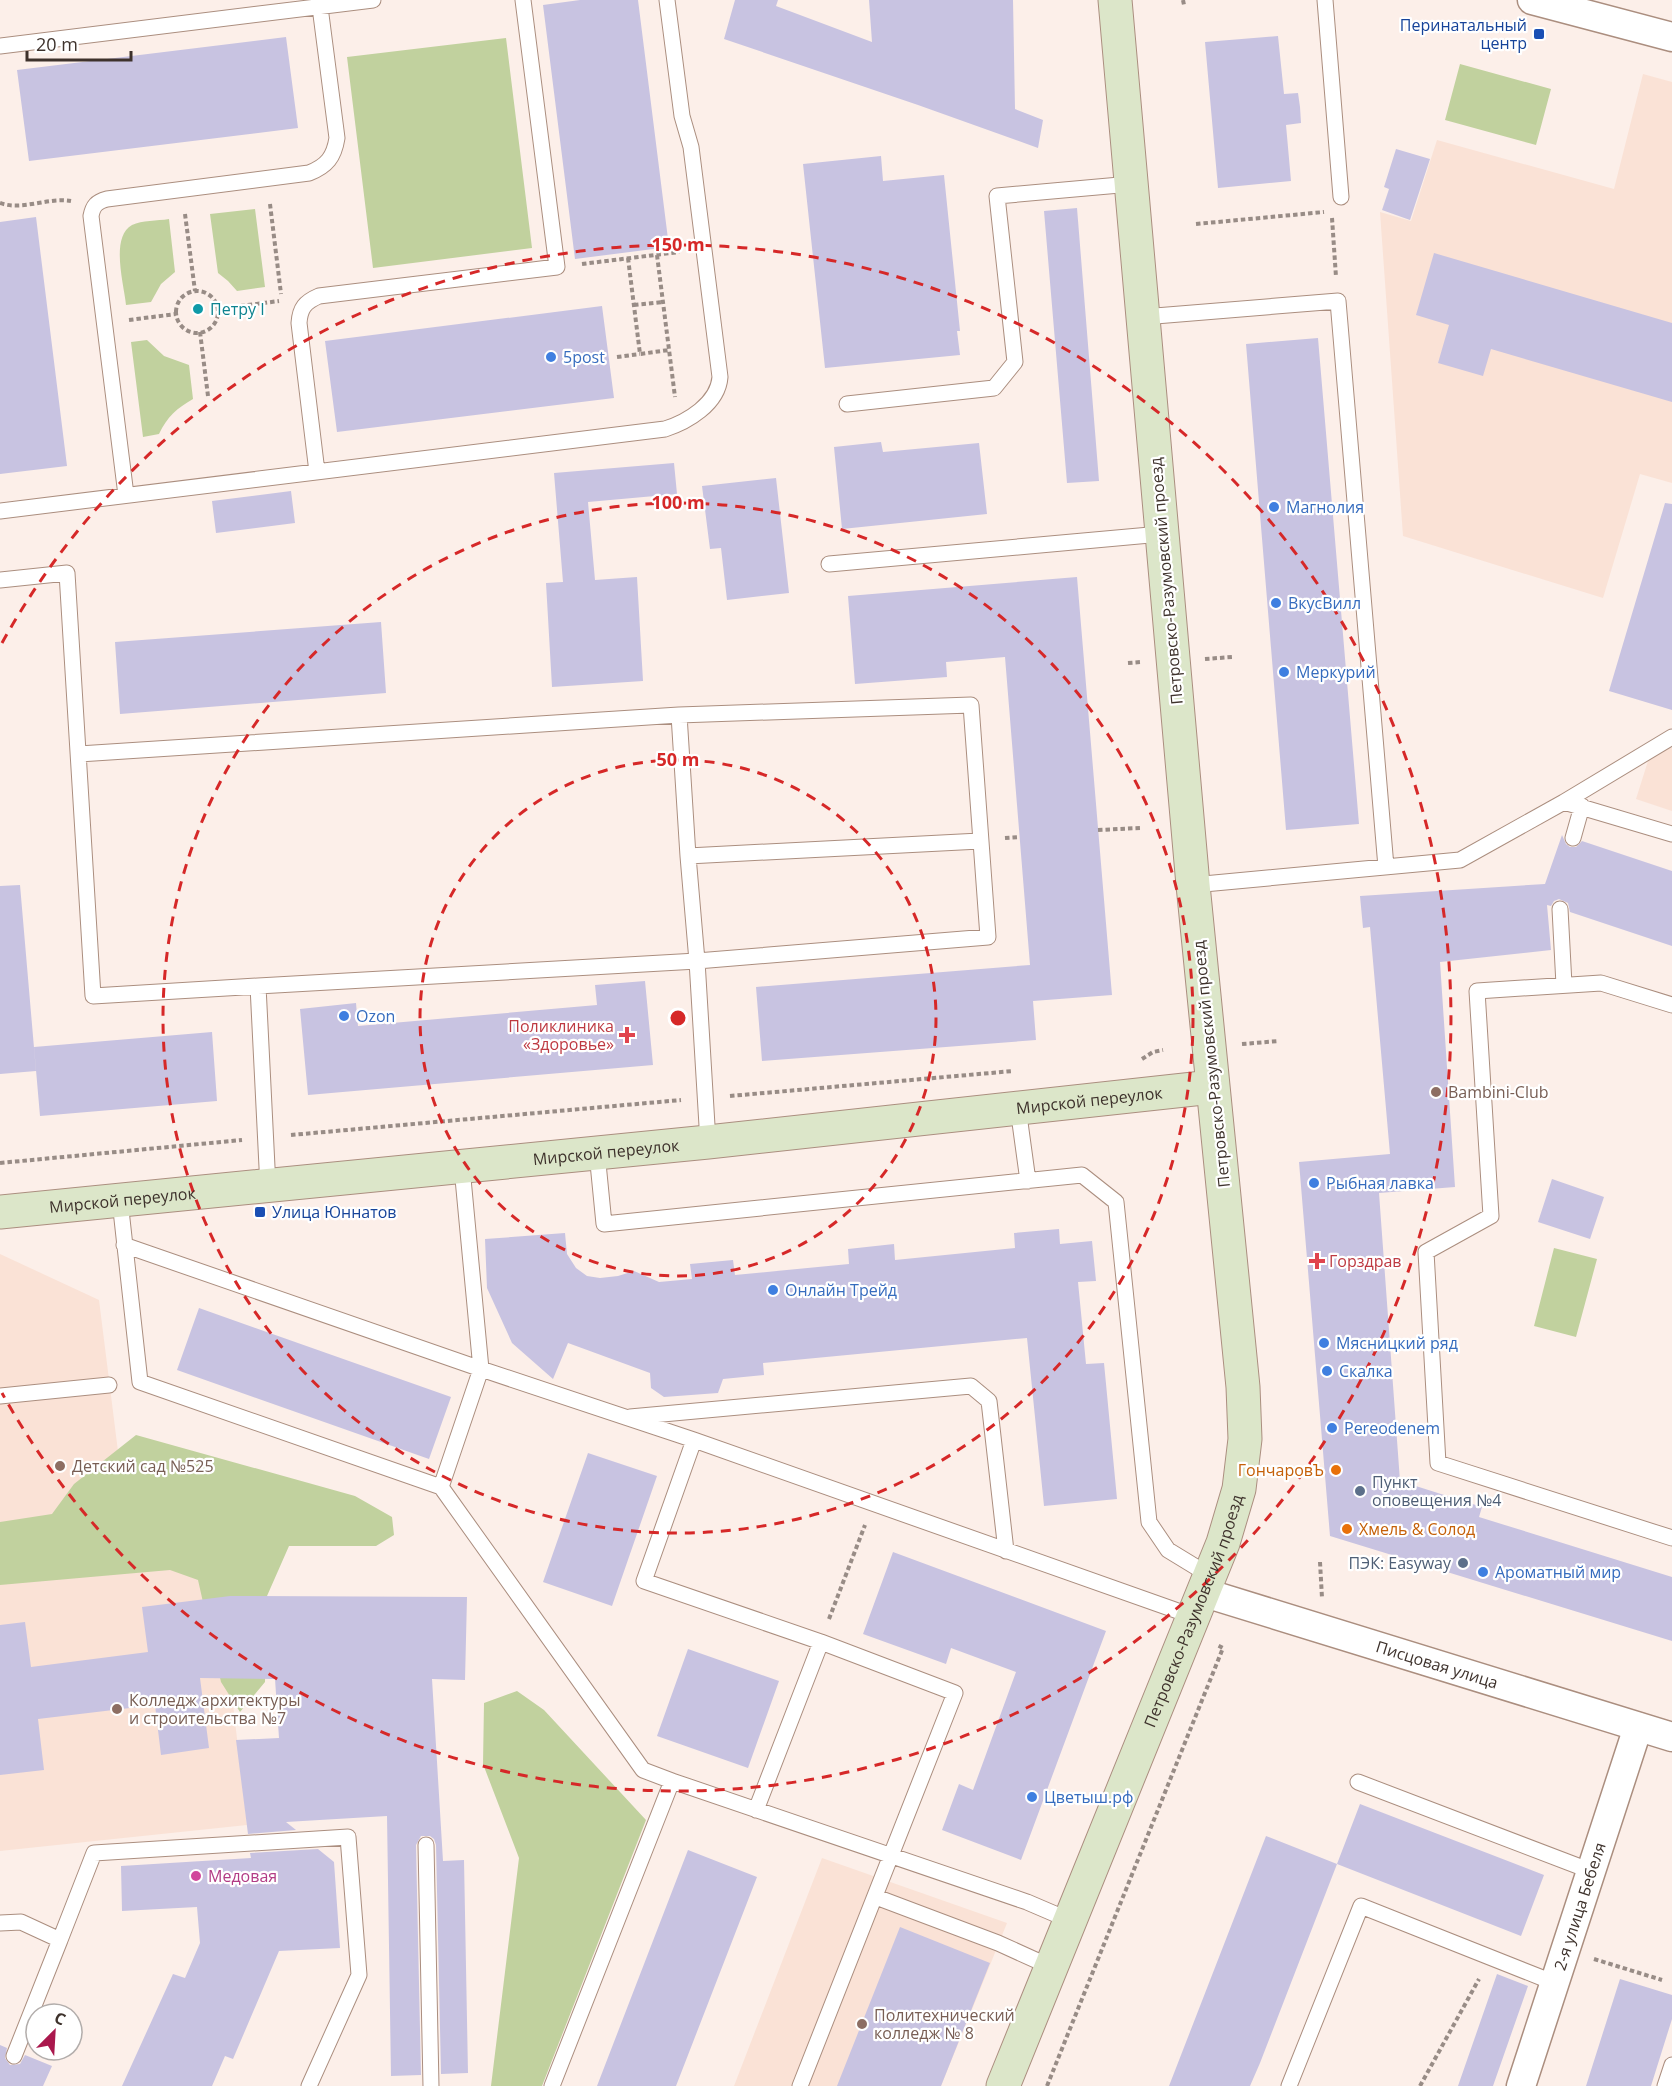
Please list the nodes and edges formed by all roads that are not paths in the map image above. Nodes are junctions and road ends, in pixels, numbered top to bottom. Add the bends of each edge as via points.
1 (373, 0) edge
2 (523, 0) edge
3 (667, 0) edge
4 (1115, 0) edge
5 (1325, 0) edge
6 (1532, 0) edge
7 (320, 7) junction
8 (1591, 7) edge
9 (1672, 37) edge
10 (0, 46) edge
11 (1131, 184) junction
12 (1341, 197) dead end
13 (1143, 317) junction
14 (848, 404) dead end
15 (317, 472) junction
16 (126, 495) junction
17 (0, 511) edge
18 (1161, 534) junction
19 (829, 564) dead end
20 (0, 580) edge
21 (679, 715) junction
22 (1672, 737) edge
23 (79, 754) junction
24 (1564, 802) junction
25 (1582, 806) junction
26 (1672, 834) edge
27 (1573, 838) dead end
28 (980, 841) junction
29 (688, 856) junction
30 (1386, 867) junction
31 (1193, 885) junction
32 (1560, 909) dead end
33 (697, 961) junction
34 (1564, 985) junction
35 (258, 986) junction
36 (1672, 1005) edge
37 (1212, 1087) junction
38 (1018, 1108) junction
39 (708, 1142) junction
40 (597, 1153) junction
41 (462, 1168) junction
42 (1028, 1181) junction
43 (268, 1187) junction
44 (120, 1201) junction
45 (0, 1212) edge
46 (124, 1245) junction
47 (482, 1370) junction
48 (110, 1385) dead end
49 (0, 1396) edge
50 (624, 1417) junction
51 (694, 1440) junction
52 (441, 1487) junction
53 (1672, 1538) edge
54 (1006, 1551) junction
55 (1201, 1594) junction
56 (821, 1642) junction
57 (1638, 1727) junction
58 (1672, 1737) edge
59 (672, 1781) junction
60 (1358, 1782) dead end
61 (756, 1810) junction
62 (426, 1845) dead end
63 (891, 1857) junction
64 (1591, 1871) junction
65 (876, 1897) junction
66 (1069, 1920) junction
67 (0, 1923) edge
68 (60, 1940) junction
69 (1051, 1967) junction
70 (1554, 1983) junction
71 (14, 2056) dead end
72 (1672, 2065) edge
73 (309, 2086) edge
74 (431, 2086) edge
75 (552, 2086) edge
76 (800, 2086) edge
77 (1003, 2086) edge
78 (1289, 2086) edge
79 (1521, 2086) edge
80 (1665, 2086) edge

1 - 7 lane
2 - 15 lane via 557,267 310,300 303,306 299,323
3 - 15 lane via 682,116 691,147 719,383 711,401 679,424 664,429
4 - 11 street, Петровско-Разумовский проезд
5 - 12 lane
6 - 8 street
7 - 10 lane
7 - 16 lane via 337,138 330,161 321,169 107,199 95,205 91,216
8 - 9 street
11 - 13 street, Петровско-Разумовский проезд
11 - 14 lane via 997,196 1015,362 994,388
13 - 18 street, Петровско-Разумовский проезд
13 - 30 lane via 1338,301
15 - 16 lane
16 - 17 lane
18 - 19 lane
18 - 31 street, Петровско-Разумовский проезд
20 - 23 lane via 67,573
21 - 23 lane
21 - 28 lane via 971,705
21 - 29 lane
22 - 24 lane
23 - 35 lane via 93,996
24 - 25 lane
24 - 30 lane via 1460,860
25 - 26 lane
25 - 27 lane
28 - 29 lane
28 - 33 lane via 988,937
29 - 33 lane
30 - 31 lane
31 - 37 street, Петровско-Разумовский проезд
32 - 34 lane
33 - 35 lane
33 - 39 lane
34 - 36 lane via 1601,983
34 - 53 lane via 1477,991 1491,1216 1426,1251 1438,1463
35 - 43 lane
37 - 38 street, Мирской переулок
37 - 55 street, Петровско-Разумовский проезд via 1245,1439 1239,1489 1223,1543
38 - 39 street, Мирской переулок
38 - 42 lane
39 - 40 street, Мирской переулок
40 - 41 street, Мирской переулок
40 - 42 lane via 604,1224
41 - 43 street, Мирской переулок
41 - 47 lane
42 - 55 lane via 1082,1175 1116,1202 1149,1522
43 - 44 street, Мирской переулок
44 - 45 street, Мирской переулок
44 - 46 lane
46 - 47 lane
46 - 52 lane via 140,1382
47 - 50 lane
47 - 52 lane
48 - 49 lane
50 - 51 lane
50 - 54 lane via 971,1386 989,1401
51 - 54 lane
51 - 56 lane via 644,1581
52 - 59 lane via 643,1770
54 - 55 lane
55 - 57 street, Писцовая улица
55 - 66 street, Петровско-Разумовский проезд
56 - 61 lane
56 - 63 lane via 955,1694
57 - 58 street, Писцовая улица
57 - 64 street, 2-я улица Бебеля
59 - 61 lane
59 - 75 lane
60 - 64 lane
61 - 63 lane
62 - 74 lane
63 - 65 lane
63 - 66 lane
64 - 70 street, 2-я улица Бебеля
65 - 69 lane
65 - 76 lane
66 - 69 street, Петровско-Разумовский проезд
67 - 68 lane via 21,1922
68 - 71 lane
68 - 73 lane via 94,1853 348,1837 359,1975
69 - 77 street, Петровско-Разумовский проезд
70 - 78 lane via 1360,1906
70 - 79 street, 2-я улица Бебеля
72 - 80 lane

